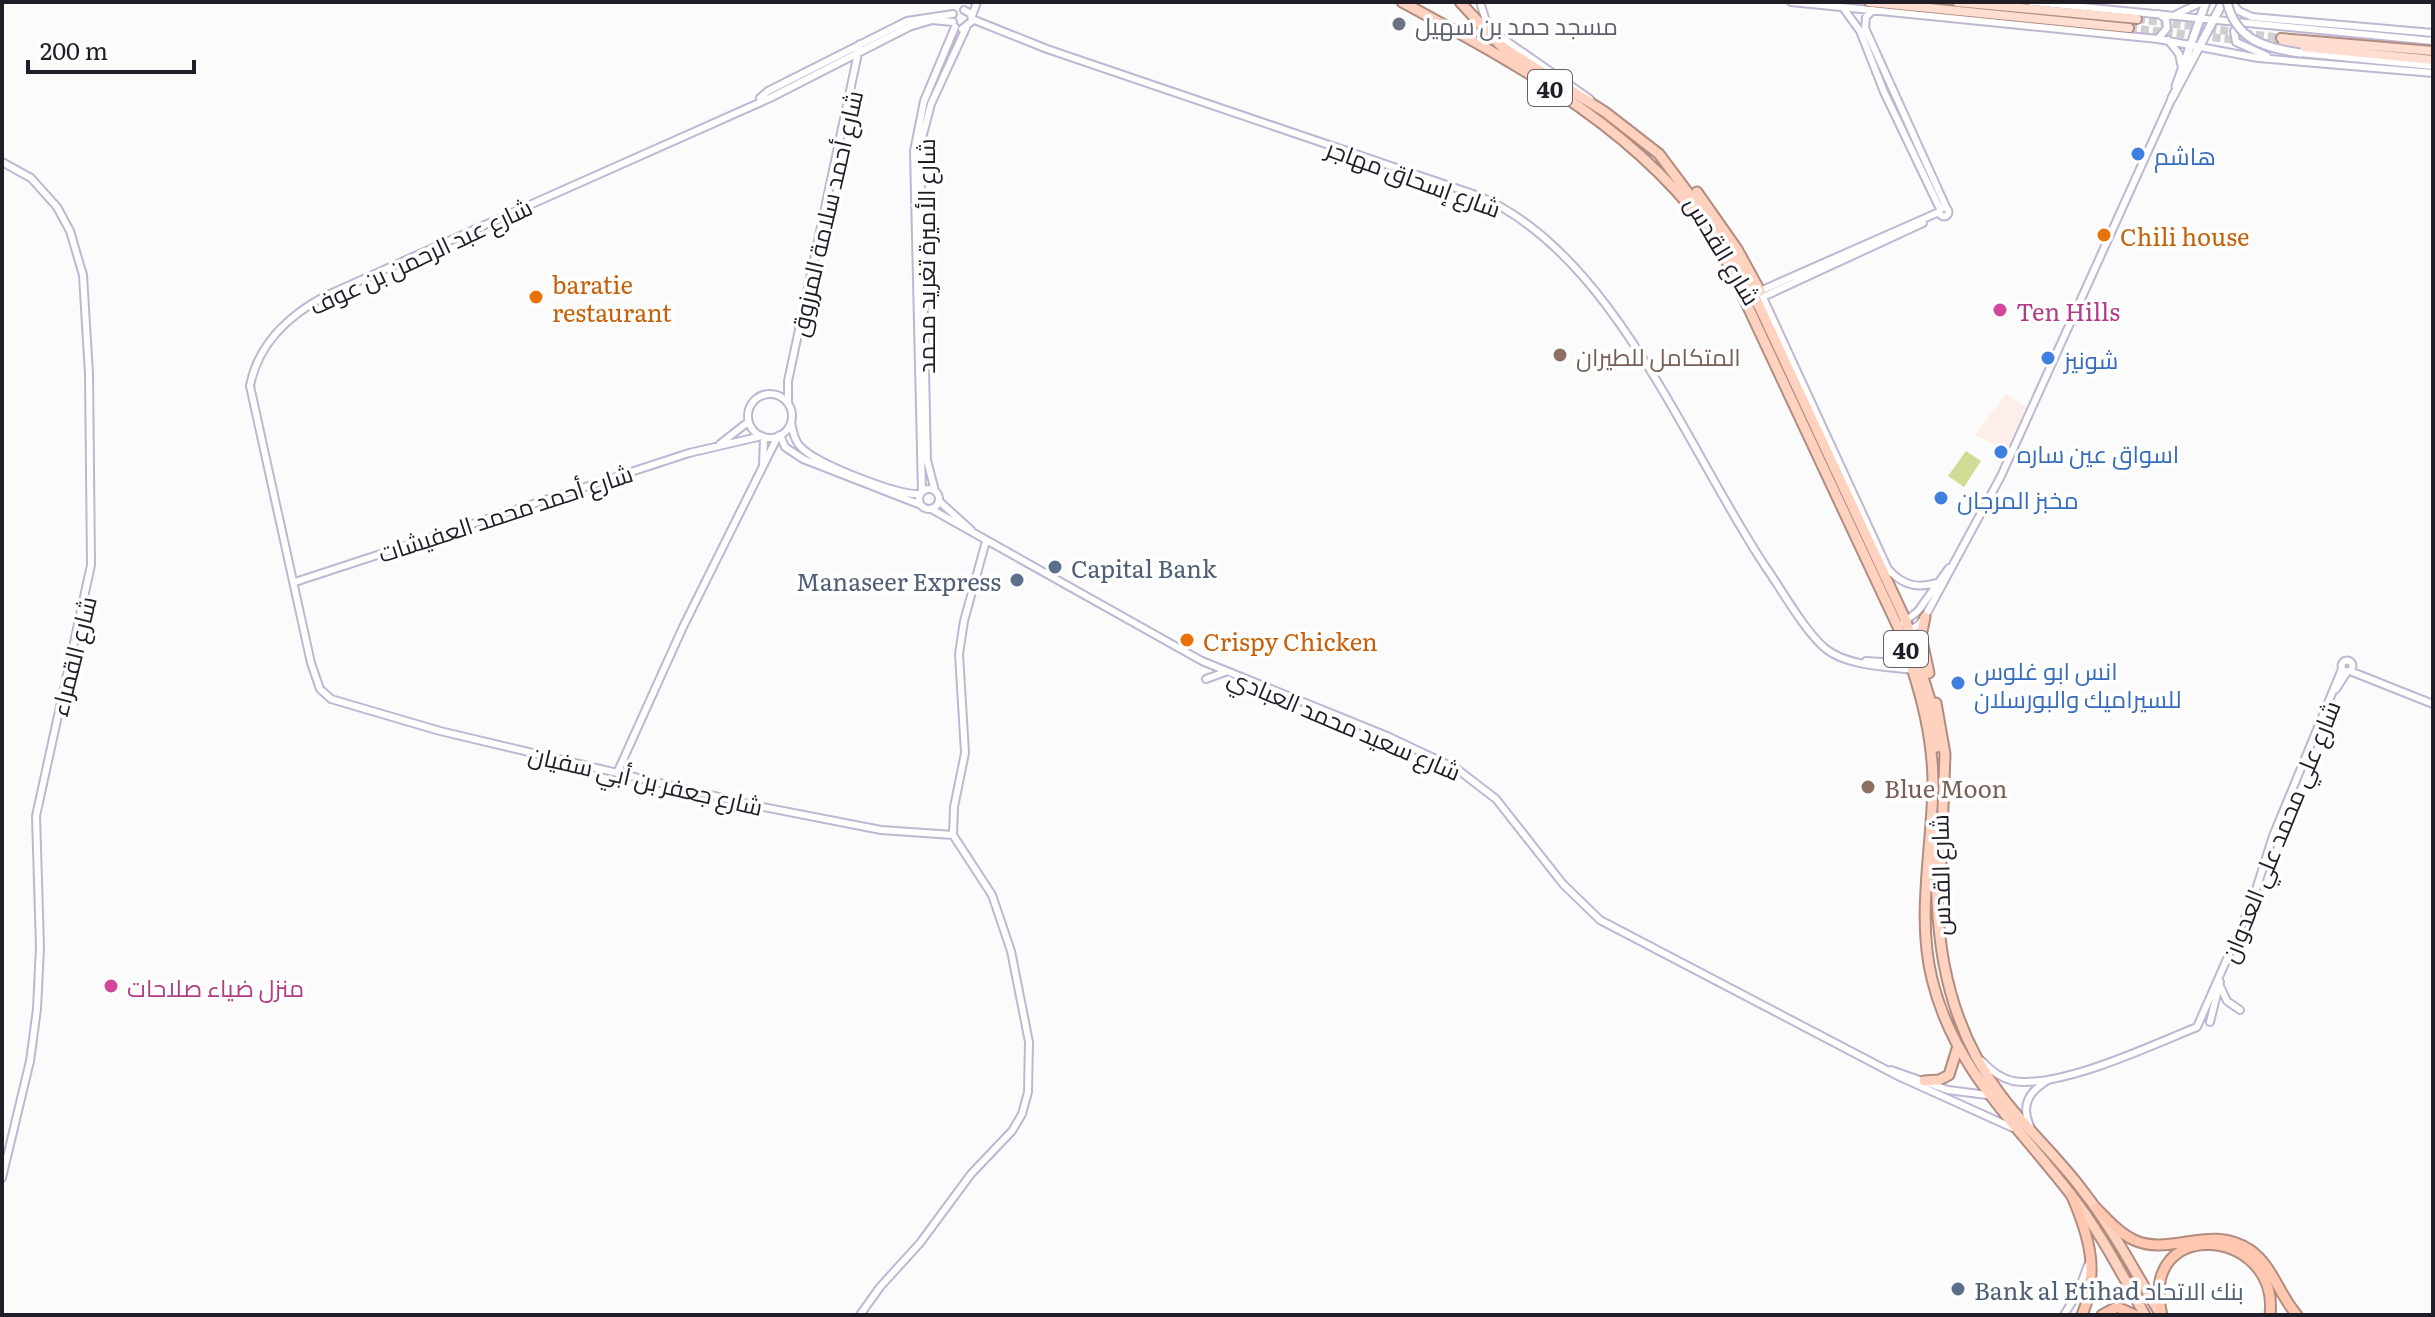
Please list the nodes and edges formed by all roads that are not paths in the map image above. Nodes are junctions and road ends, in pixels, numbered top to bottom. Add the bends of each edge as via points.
1 (968, 2) edge
2 (977, 2) edge
3 (1402, 2) edge
4 (1460, 2) edge
5 (1480, 2) edge
6 (1791, 2) edge
7 (1957, 2) edge
8 (2031, 2) edge
9 (2204, 2) edge
10 (2227, 2) edge
11 (1871, 6) edge
12 (1841, 7) junction
13 (964, 10) junction
14 (2158, 14) junction
15 (2168, 15) junction
16 (2137, 19) tunnel mouth
17 (2200, 20) junction
18 (954, 21) junction
19 (2214, 21) junction
20 (970, 22) junction
21 (2242, 24) junction
22 (2129, 28) tunnel mouth
23 (2433, 33) edge
24 (2158, 39) junction
25 (2168, 40) junction
26 (2433, 41) edge
27 (2191, 45) junction
28 (861, 47) junction
29 (2201, 47) junction
30 (2221, 51) junction
31 (2433, 51) edge
32 (2300, 53) joint
33 (2194, 60) junction
34 (2433, 63) edge
35 (2311, 64) junction
36 (2182, 71) junction
37 (2433, 73) edge
38 (2172, 98) junction
39 (1605, 112) junction
40 (1659, 154) junction
41 (2, 162) edge
42 (1684, 191) junction
43 (1941, 211) junction
44 (1761, 294) junction
45 (788, 381) junction
46 (774, 394) junction
47 (788, 403) junction
48 (748, 422) junction
49 (791, 422) junction
50 (779, 436) junction
51 (763, 437) junction
52 (717, 446) junction
53 (762, 469) junction
54 (935, 491) junction
55 (921, 493) junction
56 (939, 501) junction
57 (921, 505) junction
58 (931, 509) junction
59 (977, 535) junction
60 (986, 541) junction
61 (1949, 568) junction
62 (295, 582) junction
63 (1936, 583) junction
64 (1925, 617) junction
65 (1903, 628) junction
66 (1909, 655) junction
67 (1862, 661) junction
68 (1914, 670) junction
69 (1225, 671) junction
70 (1206, 679) dead end
71 (342, 703) joint
72 (2433, 704) edge
73 (618, 771) junction
74 (953, 835) junction
75 (1935, 910) junction
76 (1942, 965) junction
77 (1930, 968) junction
78 (2221, 974) junction
79 (2220, 985) junction
80 (2240, 1010) dead end
81 (2210, 1022) dead end
82 (1957, 1046) junction
83 (1975, 1053) junction
84 (1887, 1070) junction
85 (2053, 1078) junction
86 (1924, 1081) junction
87 (1992, 1093) junction
88 (2014, 1129) junction
89 (2035, 1136) junction
90 (2, 1178) edge
91 (2071, 1194) junction
92 (2096, 1208) junction
93 (2091, 1249) junction
94 (860, 1315) edge
95 (2064, 1315) edge
96 (2082, 1315) edge
97 (2102, 1315) edge
98 (2135, 1315) edge
99 (2145, 1315) edge
100 (2161, 1315) edge
101 (2270, 1315) edge
102 (2297, 1315) edge

1 - 13 street
2 - 20 street, شارع الأميرة تغريد محمد
3 - 42 highway, 40 via 1592,115
4 - 39 highway, 40 via 1508,52
5 - 39 street via 1495,33
6 - 12 street
7 - 16 main road
8 - 14 street
9 - 15 street
9 - 17 main road
10 - 19 main road
10 - 23 street via 2252,17
10 - 32 main road, bridge via 2248,38 2267,48
11 - 12 street
11 - 22 main road
11 - 24 street
11 - 43 street via 1865,28
12 - 43 street via 1860,31
13 - 18 street
13 - 20 street
14 - 15 street
14 - 24 street via 2168,25
15 - 17 street
17 - 19 street
17 - 27 main road
18 - 20 street
18 - 28 street, شارع عبد الرحمن بن عوف via 920,22
18 - 55 street, شارع الأميرة تغريد محمد via 924,101 914,151
19 - 21 street
19 - 29 main road
20 - 54 street, شارع الأميرة تغريد محمد via 931,104 920,146 927,460
20 - 67 street, شارع إسحاق مهاجر via 1479,196 1514,213 1572,264 1637,350 1744,535 1825,649
21 - 26 street
21 - 35 street via 2233,35 2242,48
24 - 25 street
25 - 27 street
25 - 36 street via 2179,54
27 - 29 street
27 - 36 main road
28 - 45 street, شارع أحمد سلامة المرزوق
28 - 62 street, شارع عبد الرحمن بن عوف via 758,101 323,297 287,320 256,366 250,398
29 - 30 street
29 - 33 main road
30 - 33 street
30 - 35 street
31 - 34 main road via 2282,41
32 - 34 street
33 - 38 main road
35 - 37 street
36 - 38 main road
38 - 61 street via 2001,476
39 - 40 highway, 40
40 - 42 highway, 40
40 - 44 highway via 1712,211
41 - 90 street, شارع القمراء via 31,178 57,207 83,275 91,565 36,816 37,1009
42 - 65 highway, شارع القدس / 40 via 1736,278
43 - 44 street
44 - 63 street via 1888,569 1907,584
45 - 46 street
45 - 47 street, شارع أحمد سلامة المرزوق
46 - 47 street
46 - 48 street via 753,401
47 - 49 street
48 - 51 street
48 - 52 street, شارع أحمد محمد العفيشات
49 - 50 street
49 - 55 street via 796,440 809,454 900,492
50 - 51 street
50 - 53 street
50 - 57 street via 803,459
51 - 52 street, شارع أحمد محمد العفيشات
51 - 53 street
52 - 62 street, شارع أحمد محمد العفيشات
53 - 73 street
54 - 55 street
54 - 56 street, شارع الأميرة تغريد محمد
55 - 57 street, شارع الأميرة تغريد محمد
56 - 58 street
56 - 59 street, شارع سعيد محمد العبادي
57 - 58 street, شارع سعيد محمد العبادي
58 - 59 street, شارع سعيد محمد العبادي
59 - 60 street, شارع سعيد محمد العبادي
60 - 69 street, شارع سعيد محمد العبادي
60 - 74 street via 959,654 965,753
61 - 63 street
61 - 64 street
62 - 71 street, شارع عبد الرحمن بن عوف via 317,682 325,694
63 - 65 street
64 - 65 street
64 - 75 highway via 1923,651 1945,754
65 - 66 highway, شارع القدس / 40
65 - 75 highway, شارع القدس / 40 via 1930,700 1938,757
66 - 67 street, شارع إسحاق مهاجر via 1898,663
66 - 68 highway, شارع القدس / 40
67 - 68 street, شارع إسحاق مهاجر via 1880,669
68 - 77 highway, شارع القدس / 40 via 1932,756 1925,917
69 - 70 street
69 - 84 street, شارع سعيد محمد العبادي via 1457,769 1496,799 1563,884 1600,920
71 - 73 street, شارع جعفر بن أبي سفيان
72 - 78 street, شارع علي محمد علي العدوان via 2348,669 2273,836
73 - 74 street, شارع جعفر بن أبي سفيان via 881,830
74 - 94 street via 992,895 1003,925 1026,1023 1029,1082 1018,1123 965,1180
75 - 76 highway, شارع القدس / 40
76 - 77 highway via 1935,962
76 - 83 highway, شارع القدس / 40 via 1955,1013
77 - 82 highway, شارع القدس / 40
78 - 79 street, شارع علي محمد علي العدوان
78 - 85 street, شارع علي محمد علي العدوان via 2197,1027
79 - 80 street via 2224,997
79 - 81 street, شارع علي محمد علي العدوان
82 - 86 highway via 1949,1075
82 - 87 highway, شارع القدس / 40
83 - 85 street, شارع علي محمد علي العدوان via 2007,1079
83 - 87 highway, شارع القدس / 40
84 - 86 street, شارع سعيد محمد العبادي
84 - 88 street, شارع سعيد محمد العبادي
85 - 89 street, شارع علي محمد علي العدوان via 2027,1100 2026,1116
86 - 87 street, شارع سعيد محمد العبادي via 1948,1090
87 - 88 highway, شارع القدس / 40
87 - 89 highway, شارع القدس / 40
88 - 91 highway, شارع القدس / 40
89 - 92 highway, شارع القدس / 40
91 - 93 highway
91 - 99 highway, شارع القدس / 40
92 - 100 highway, شارع القدس / 40
92 - 102 highway via 2127,1236 2145,1244 2211,1238 2246,1247 2266,1265
93 - 95 street via 2086,1274
93 - 96 highway via 2092,1280
97 - 98 highway via 2117,1307
100 - 101 highway via 2157,1287 2164,1266 2184,1249 2212,1244 2236,1251 2262,1273 2269,1288

